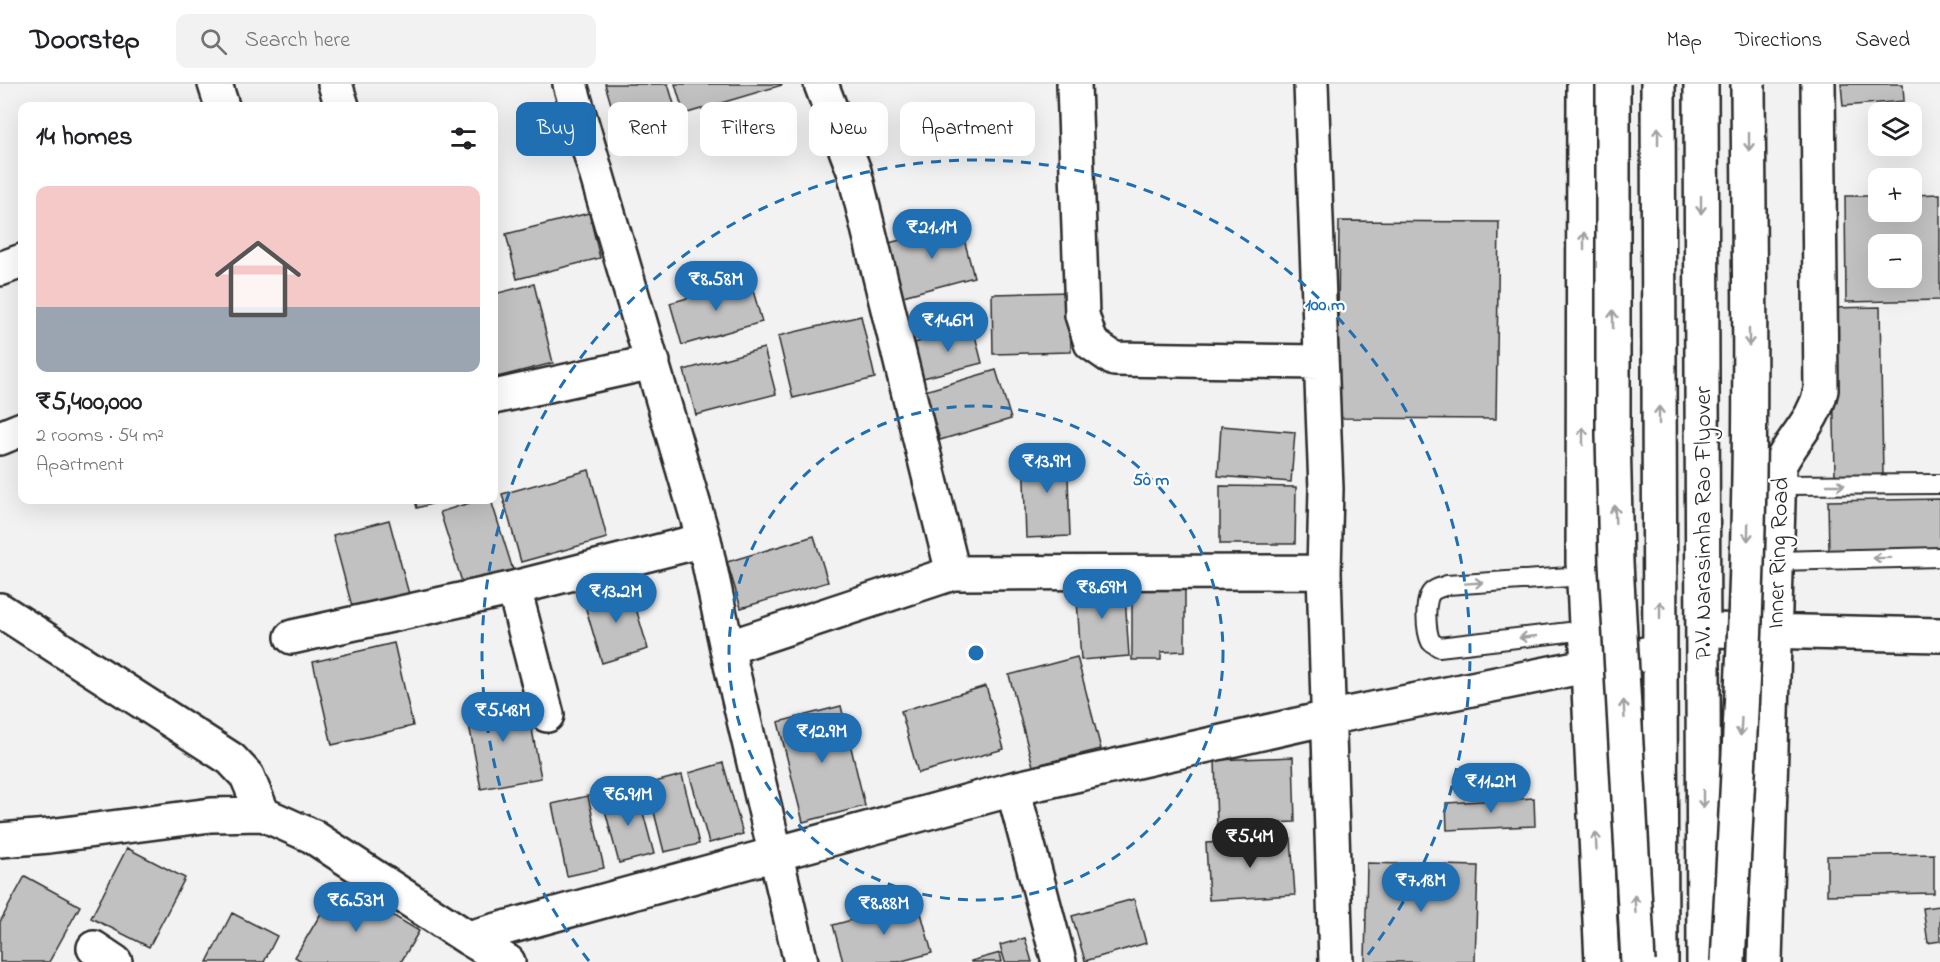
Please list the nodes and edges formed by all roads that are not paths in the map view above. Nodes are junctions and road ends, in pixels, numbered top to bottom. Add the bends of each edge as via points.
1 (215, 84) edge
2 (335, 84) edge
3 (570, 84) edge
4 (821, 84) edge
5 (1074, 84) edge
6 (1311, 84) edge
7 (1584, 84) edge
8 (1613, 84) edge
9 (1658, 84) edge
10 (1701, 84) edge
11 (1748, 84) edge
12 (1818, 84) edge
13 (221, 102) edge
14 (341, 102) edge
15 (18, 262) edge
16 (0, 269) edge
17 (652, 362) junction
18 (1320, 363) junction
19 (498, 396) edge
20 (18, 431) edge
21 (0, 438) edge
22 (1940, 484) edge
23 (1778, 485) junction
24 (704, 540) junction
25 (1940, 557) edge
26 (1776, 561) junction
27 (1324, 572) junction
28 (953, 573) junction
29 (1584, 576) junction
30 (514, 588) junction
31 (0, 610) edge
32 (1586, 630) junction
33 (1711, 630) dead end
34 (1774, 631) junction
35 (1940, 635) edge
36 (292, 637) dead end
37 (727, 648) junction
38 (1650, 653) dead end
39 (1587, 666) junction
40 (547, 715) dead end
41 (1328, 718) junction
42 (1013, 789) junction
43 (263, 814) junction
44 (0, 840) edge
45 (775, 855) junction
46 (468, 938) junction
47 (508, 962) edge
48 (801, 962) edge
49 (1059, 962) edge
50 (1336, 962) edge
51 (1602, 962) edge
52 (1638, 962) edge
53 (1661, 962) edge
54 (1704, 962) edge
55 (1728, 962) edge
56 (1765, 962) edge

1 - 13 main road
2 - 14 main road
3 - 17 main road
4 - 28 main road via 854,171
5 - 18 main road via 1082,315 1091,343 1114,359
6 - 18 main road
29 -> 7 main road
52 -> 8 main road, bridge via 1616,563
53 -> 9 main road, P.V. Narasimha Rao Flyover
10 -> 54 main road, P.V. Narasimha Rao Flyover
11 -> 55 main road, bridge via 1747,562
12 - 23 main road, Inner Ring Road via 1821,390 1817,406 1779,466
15 - 16 main road
17 - 19 main road
17 - 24 main road
18 - 27 main road via 1326,489
20 - 21 main road
23 -> 22 lane
23 - 26 main road, Inner Ring Road
24 - 30 main road
24 - 37 main road
25 -> 26 lane
26 - 34 main road, Inner Ring Road
27 - 28 main road
27 - 41 main road
28 - 37 main road
29 - 32 main road
32 -> 29 lane via 1439,647 1428,635 1427,599 1432,591 1447,585
30 - 36 main road
30 - 40 main road
31 - 43 main road via 231,759 247,776
32 - 39 main road
33 - 34 main road
34 - 35 main road
34 - 56 main road, Inner Ring Road
37 - 45 main road
38 - 39 main road
39 - 41 main road
51 -> 39 main road
41 - 42 main road
41 - 50 main road
42 - 45 main road
42 - 49 main road
43 - 44 main road via 211,815
43 - 46 main road via 312,836
45 - 46 main road
45 - 48 main road
46 - 47 main road

